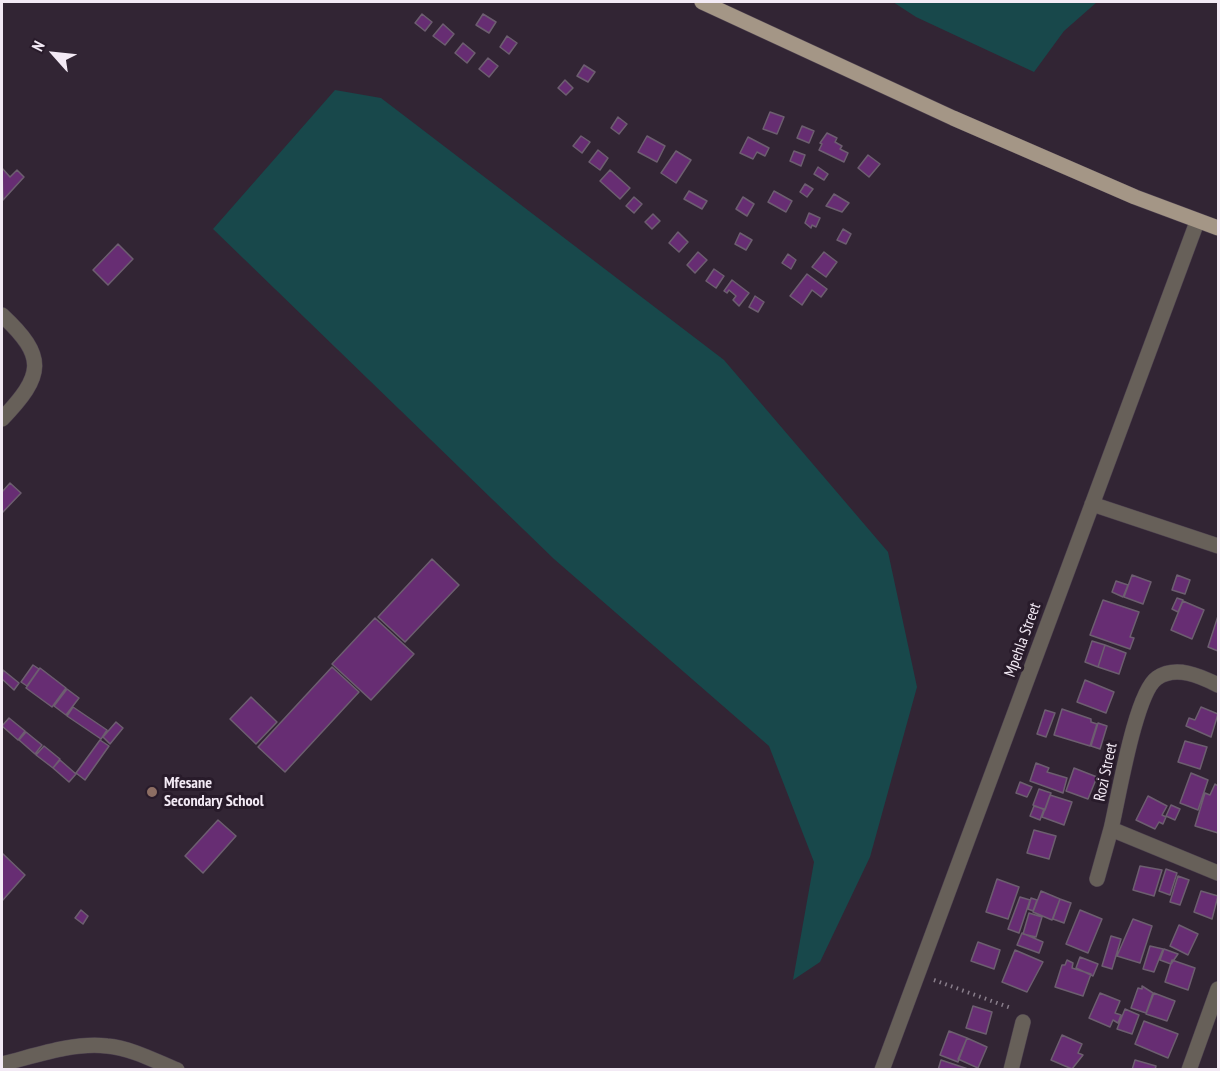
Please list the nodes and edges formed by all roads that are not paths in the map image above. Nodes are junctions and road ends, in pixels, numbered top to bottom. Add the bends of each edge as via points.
1 (702, 2) edge
2 (1197, 222) junction
3 (1218, 228) edge
4 (2, 315) edge
5 (2, 419) edge
6 (1092, 504) junction
7 (1218, 546) edge
8 (1218, 685) edge
9 (1111, 829) junction
10 (1218, 873) edge
11 (1097, 879) dead end
12 (1218, 989) edge
13 (1023, 1022) road end
14 (2, 1064) edge
15 (177, 1070) edge
16 (882, 1070) edge
17 (1011, 1070) edge
18 (1189, 1070) edge

1 - 2 main road via 953,118
2 - 3 main road
2 - 6 street, Mpehla Street
4 - 5 street via 24,335 33,349 34,363 25,392
6 - 7 street
6 - 16 street, Mpehla Street
8 - 9 street, Rozi Street via 1183,672 1157,677 1151,684 1138,715
9 - 10 street
9 - 11 street
12 - 18 street
13 - 17 street
14 - 15 street via 62,1049 107,1046

